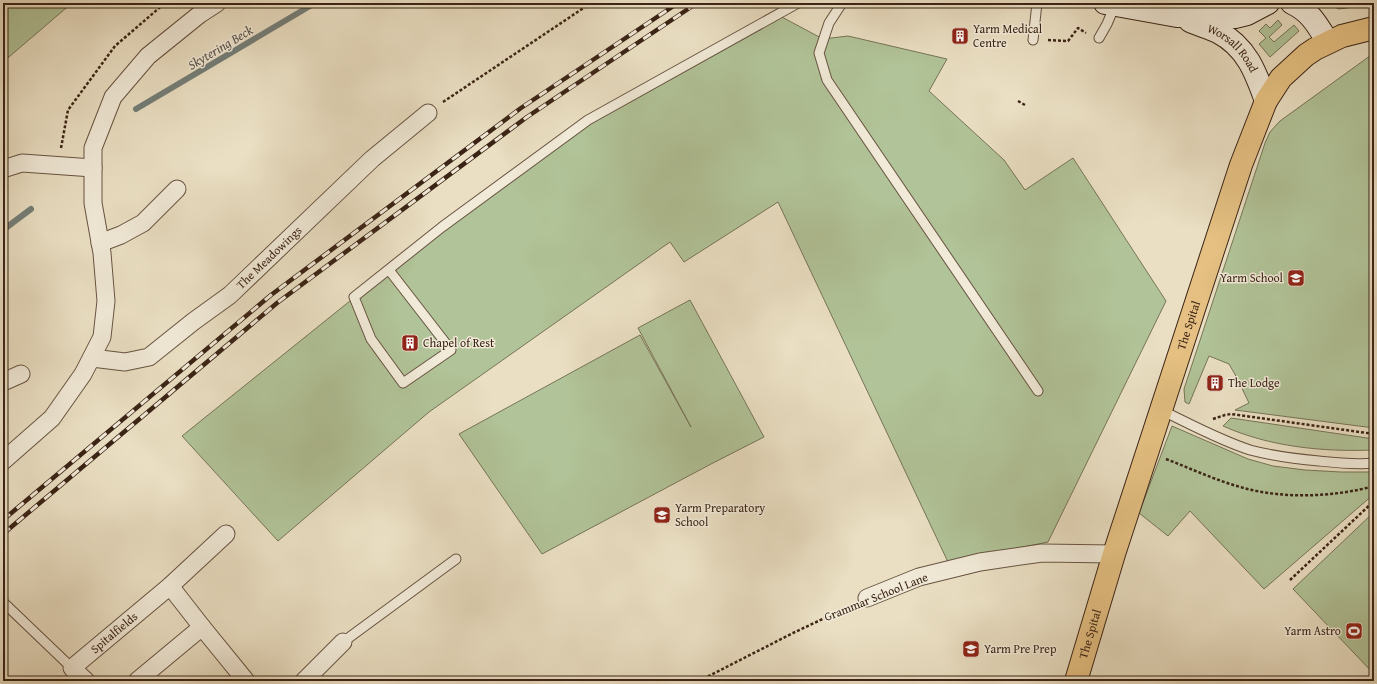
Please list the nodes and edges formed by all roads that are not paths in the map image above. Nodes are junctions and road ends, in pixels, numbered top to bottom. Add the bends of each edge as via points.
1 (217, 3) edge
2 (798, 3) edge
3 (842, 3) edge
4 (1037, 3) edge
5 (1268, 3) edge
6 (1292, 3) edge
7 (1110, 4) edge
8 (1177, 16) junction
9 (1374, 28) edge
10 (1099, 38) dead end
11 (1033, 40) dead end
12 (1328, 42) junction
13 (1266, 101) junction
14 (428, 113) road end
15 (93, 168) junction
16 (3, 169) edge
17 (177, 189) dead end
18 (100, 243) junction
19 (389, 270) junction
20 (92, 358) junction
21 (21, 374) dead end
22 (3, 382) edge
23 (1038, 391) dead end
24 (1161, 410) junction
25 (5, 457) edge
26 (1374, 463) edge
27 (226, 534) dead end
28 (1114, 554) junction
29 (456, 559) dead end
30 (170, 586) junction
31 (867, 598) road end
32 (3, 602) edge
33 (202, 627) junction
34 (343, 642) joint
35 (72, 668) junction
36 (86, 681) edge
37 (137, 681) edge
38 (246, 681) edge
39 (304, 681) edge
40 (1076, 681) edge

1 - 15 street via 148,56 113,97 94,148
2 - 19 lane via 588,120 442,227
3 - 23 lane via 829,23 818,53 827,80
4 - 11 lane
5 - 8 main road, Worsall Road via 1235,17
6 - 12 main road via 1309,14
7 - 8 main road, Worsall Road
7 - 10 lane via 1107,24
8 - 13 main road, Worsall Road via 1218,32 1232,42 1247,57 1256,72
9 - 12 main road, The Spital via 1350,33
12 - 13 main road, The Spital via 1306,55 1293,67
13 - 24 main road, The Spital via 1241,165
14 - 20 street, The Meadowings via 372,159 230,295 149,357 125,362
15 - 16 street via 22,162
15 - 18 street via 93,203
17 - 18 street via 143,223
18 - 20 street via 106,301 102,337
19 - 19 lane via 451,350 403,383 371,340 354,297
20 - 25 street via 52,418
21 - 22 street
24 - 26 lane via 1204,432 1278,456 1340,464
24 - 28 main road, The Spital
27 - 30 street, Spitalfields
28 - 31 street, Grammar School Lane via 1042,553 980,562 920,577
28 - 40 main road, The Spital
29 - 34 lane
30 - 33 street
30 - 35 street, Spitalfields
32 - 35 lane
33 - 37 street
33 - 38 street
34 - 39 street
35 - 36 street

